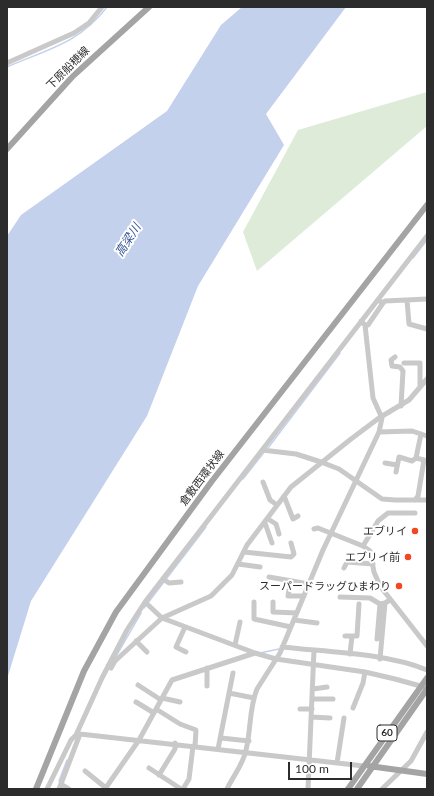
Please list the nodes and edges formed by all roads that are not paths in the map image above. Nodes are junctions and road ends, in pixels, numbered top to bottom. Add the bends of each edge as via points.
1 (102, 7) edge
2 (149, 7) edge
3 (7, 63) edge
4 (7, 149) edge
5 (427, 205) edge
6 (427, 236) edge
7 (427, 299) edge
8 (407, 300) junction
9 (380, 301) junction
10 (363, 323) junction
11 (427, 329) edge
12 (395, 357) dead end
13 (404, 363) dead end
14 (427, 379) edge
15 (420, 384) junction
16 (400, 404) junction
17 (382, 417) junction
18 (379, 432) junction
19 (421, 434) junction
20 (427, 436) edge
21 (264, 451) junction
22 (416, 458) junction
23 (321, 462) junction
24 (385, 463) dead end
25 (397, 465) junction
26 (396, 472) dead end
27 (354, 480) junction
28 (263, 482) dead end
29 (284, 496) junction
30 (415, 500) junction
31 (427, 500) edge
32 (277, 505) junction
33 (415, 513) dead end
34 (298, 516) dead end
35 (266, 521) junction
36 (314, 528) dead end
37 (330, 533) junction
38 (279, 534) dead end
39 (272, 543) dead end
40 (291, 543) dead end
41 (363, 546) junction
42 (244, 552) junction
43 (238, 564) junction
44 (373, 564) junction
45 (260, 567) dead end
46 (344, 568) dead end
47 (269, 578) dead end
48 (165, 580) junction
49 (181, 582) dead end
50 (308, 584) junction
51 (290, 585) dead end
52 (304, 596) junction
53 (340, 597) dead end
54 (254, 602) dead end
55 (273, 602) dead end
56 (385, 602) junction
57 (147, 603) junction
58 (359, 604) dead end
59 (297, 613) junction
60 (162, 618) junction
61 (294, 620) junction
62 (240, 622) dead end
63 (317, 624) dead end
64 (185, 627) junction
65 (290, 627) junction
66 (345, 636) dead end
67 (352, 636) junction
68 (377, 639) dead end
69 (136, 641) junction
70 (235, 645) junction
71 (427, 646) edge
72 (282, 647) junction
73 (314, 650) junction
74 (147, 652) dead end
75 (186, 652) dead end
76 (255, 653) junction
77 (350, 654) junction
78 (276, 659) junction
79 (380, 659) junction
80 (314, 664) junction
81 (109, 667) junction
82 (207, 668) junction
83 (427, 670) edge
84 (365, 672) junction
85 (233, 673) dead end
86 (427, 678) edge
87 (138, 685) dead end
88 (207, 686) dead end
89 (327, 687) dead end
90 (425, 688) edge
91 (313, 690) junction
92 (229, 693) junction
93 (254, 698) junction
94 (162, 699) junction
95 (312, 699) junction
96 (333, 699) dead end
97 (136, 702) dead end
98 (180, 702) dead end
99 (353, 708) dead end
100 (300, 709) dead end
101 (312, 709) junction
102 (155, 711) junction
103 (311, 717) junction
104 (330, 718) dead end
105 (344, 718) dead end
106 (427, 732) edge
107 (78, 734) junction
108 (220, 738) junction
109 (139, 740) junction
110 (248, 741) junction
111 (175, 743) junction
112 (194, 746) junction
113 (218, 749) junction
114 (246, 752) junction
115 (309, 760) junction
116 (337, 763) junction
117 (364, 766) junction
118 (373, 766) junction
119 (149, 768) dead end
120 (85, 771) dead end
121 (401, 771) junction
122 (427, 774) edge
123 (159, 775) junction
124 (60, 786) edge
125 (106, 788) edge
126 (36, 789) edge
127 (47, 789) edge
128 (69, 789) edge
129 (182, 789) edge
130 (227, 789) edge
131 (308, 789) edge
132 (348, 789) edge
133 (357, 789) edge
134 (382, 789) edge

1 - 3 street via 89,23 74,34
2 - 4 main road, 下原船穂線 via 73,76
5 - 126 main road, 倉敷西環状線 via 212,481 116,612 84,671
6 - 9 street
7 - 8 street
8 - 9 street
8 - 11 street via 409,324
9 - 10 street via 368,325
10 - 17 street via 373,398
10 - 21 street
12 - 16 street via 391,360 392,366 403,371
13 - 15 street via 420,364
14 - 15 street
15 - 16 street via 408,400
16 - 17 street
17 - 18 street
17 - 23 street
18 - 19 street via 412,431
18 - 27 street
19 - 20 street
19 - 22 street
21 - 23 street via 296,454
21 - 48 street
22 - 25 street via 412,461 399,457
22 - 30 street via 424,460 418,496
23 - 27 street via 339,469
23 - 29 street
24 - 25 street
25 - 26 street
27 - 30 street via 382,498
27 - 37 street
28 - 32 street via 270,500
29 - 32 street
29 - 34 street via 293,518
30 - 31 street
32 - 35 street
33 - 41 street via 388,513 378,521
35 - 38 street via 276,524
35 - 39 street
35 - 42 street
36 - 37 street
37 - 41 street
37 - 50 street
40 - 42 street via 294,554 291,557
41 - 44 street via 370,551
42 - 43 street
43 - 45 street
43 - 60 street via 232,575 211,596
44 - 46 street via 347,562
44 - 56 street
47 - 50 street
48 - 49 street via 169,583
48 - 57 street
50 - 52 street
51 - 52 street via 288,596
52 - 59 street
53 - 56 street via 370,598
54 - 65 street via 254,620
55 - 59 street via 273,612
56 - 68 street via 377,614
56 - 71 street
56 - 79 street
57 - 60 street
57 - 81 street via 127,630
58 - 67 street via 356,636
59 - 61 street
60 - 64 street
60 - 69 street
61 - 63 street
61 - 65 street
62 - 70 street
64 - 70 street
64 - 75 street via 176,647
65 - 72 street
66 - 67 street
67 - 77 street
69 - 74 street
69 - 81 street
70 - 76 street
72 - 73 street
72 - 78 street
73 - 77 street
73 - 80 street
76 - 78 street
76 - 82 street
77 - 79 street
78 - 80 street
78 - 93 street
79 - 83 street via 407,663
80 - 84 street
80 - 91 street
81 - 107 street via 78,728
82 - 88 street
82 - 94 street via 172,680
84 - 90 street
84 - 99 street
85 - 92 street
86 - 90 main road, 60
87 - 94 street
89 - 91 street
90 - 117 main road, 60
90 - 118 main road, 60
91 - 95 street
92 - 93 street
92 - 108 street
93 - 110 street
94 - 98 street
94 - 102 street
95 - 96 street
95 - 101 street
97 - 102 street
100 - 101 street
101 - 103 street
102 - 109 street
102 - 112 street via 196,730
103 - 104 street
103 - 115 street
105 - 116 street
106 - 121 street via 411,761
107 - 109 street
107 - 124 street
107 - 127 street via 71,740
108 - 110 street
108 - 113 street
109 - 111 street
109 - 125 street
110 - 114 street
111 - 112 street
111 - 123 street via 175,749
112 - 113 street
112 - 129 street via 189,779
113 - 114 street
114 - 115 street
114 - 130 street
115 - 116 street
115 - 131 street
116 - 117 street
117 - 118 main road
117 - 132 main road, 60
118 - 121 main road
118 - 133 main road, 60
119 - 123 street
120 - 125 street
121 - 122 main road
121 - 134 street
123 - 129 street
124 - 128 street

